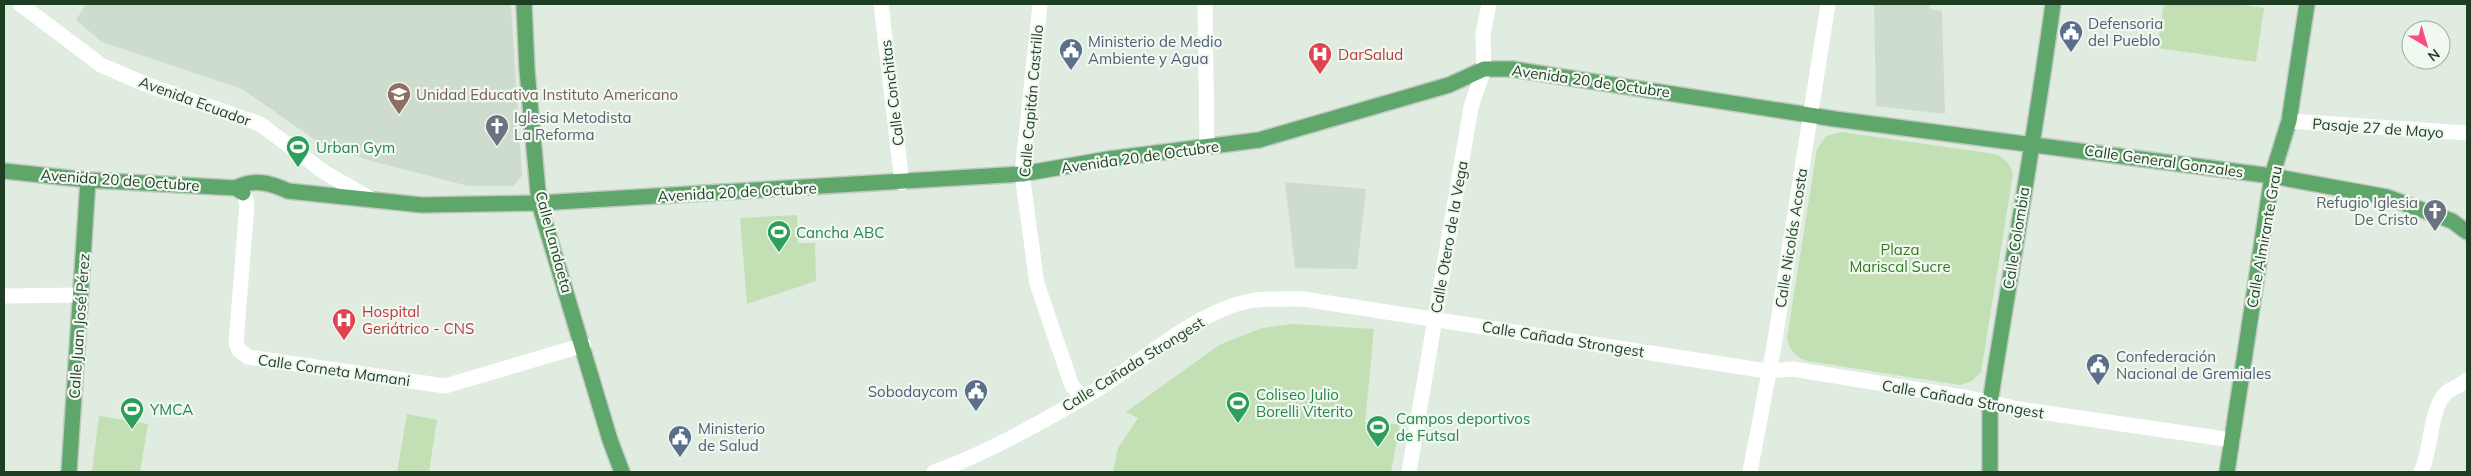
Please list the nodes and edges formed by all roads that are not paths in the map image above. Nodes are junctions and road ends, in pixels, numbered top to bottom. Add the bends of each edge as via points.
1 (20, 4) edge
2 (524, 4) edge
3 (881, 4) edge
4 (1040, 4) edge
5 (1205, 4) edge
6 (1489, 4) edge
7 (1828, 4) edge
8 (2053, 4) edge
9 (2308, 4) edge
10 (1484, 69) junction
11 (1808, 115) junction
12 (2289, 121) junction
13 (2467, 133) edge
14 (2032, 145) junction
15 (1207, 148) junction
16 (4, 171) edge
17 (1022, 174) junction
18 (2272, 176) junction
19 (88, 180) junction
20 (902, 183) junction
21 (240, 191) junction
22 (371, 199) junction
23 (539, 203) junction
24 (2467, 232) edge
25 (80, 295) junction
26 (4, 296) edge
27 (1435, 319) junction
28 (584, 345) junction
29 (1767, 371) junction
30 (2467, 380) edge
31 (1084, 397) junction
32 (1990, 403) junction
33 (2232, 440) junction
34 (69, 472) edge
35 (622, 472) edge
36 (934, 472) edge
37 (1409, 472) edge
38 (1750, 472) edge
39 (1990, 472) edge
40 (2227, 472) edge
41 (2421, 472) edge

1 - 22 street, Avenida Ecuador via 101,65 145,84 260,124 324,172
2 - 23 main road, Calle Landaeta
3 - 20 street, Calle Conchitas
4 - 17 street, Calle Capitán Castrillo
5 - 15 street
6 - 10 street, Calle Otero de la Vega via 1483,34
7 - 11 street, Calle Nicolás Acosta
8 - 14 main road, Calle Colombia
9 - 12 main road, Calle Almirante Grau
10 - 11 main road, Avenida 20 de Octubre via 1522,70
10 - 15 main road, Avenida 20 de Octubre via 1449,85 1259,140
10 - 27 street, Calle Otero de la Vega via 1471,106
11 - 14 main road, Avenida 20 de Octubre
11 - 29 street, Calle Nicolás Acosta via 1790,251
12 - 13 street, Pasaje 27 de Mayo
12 - 18 main road, Calle Almirante Grau
14 - 18 main road, Calle General Gonzales
14 - 32 main road, Calle Colombia
15 - 17 main road, Avenida 20 de Octubre via 1108,158
16 - 19 main road, Avenida 20 de Octubre
17 - 20 main road, Avenida 20 de Octubre
17 - 31 street, Calle Capitán Castrillo via 1037,284 1072,386
18 - 24 main road, Calle General Gonzales via 2387,198 2452,221
18 - 33 main road, Calle Almirante Grau
19 - 21 main road, Avenida 20 de Octubre
19 - 25 main road, Calle Juan José Pérez
20 - 23 main road, Avenida 20 de Octubre
21 - 22 main road, Avenida 20 de Octubre via 246,182 272,184 288,191
21 - 28 street, Calle Corneta Mamani via 247,204 236,343 248,357 445,386
22 - 23 main road, Avenida 20 de Octubre via 422,205
23 - 28 main road, Calle Landaeta
25 - 26 street
25 - 34 main road, Calle Juan José Pérez
27 - 29 street, Calle Cañada Strongest
27 - 31 street, Calle Cañada Strongest via 1303,300 1250,301 1200,320
27 - 37 street, Calle Otero de la Vega
28 - 35 main road, Calle Landaeta
29 - 32 street, Calle Cañada Strongest via 1792,369
29 - 38 street, Calle Nicolás Acosta
30 - 41 street via 2439,402 2427,459
31 - 36 street, Calle Cañada Strongest via 964,462
32 - 33 street, Calle Cañada Strongest
32 - 39 main road, Calle Colombia
33 - 40 main road, Calle Almirante Grau

